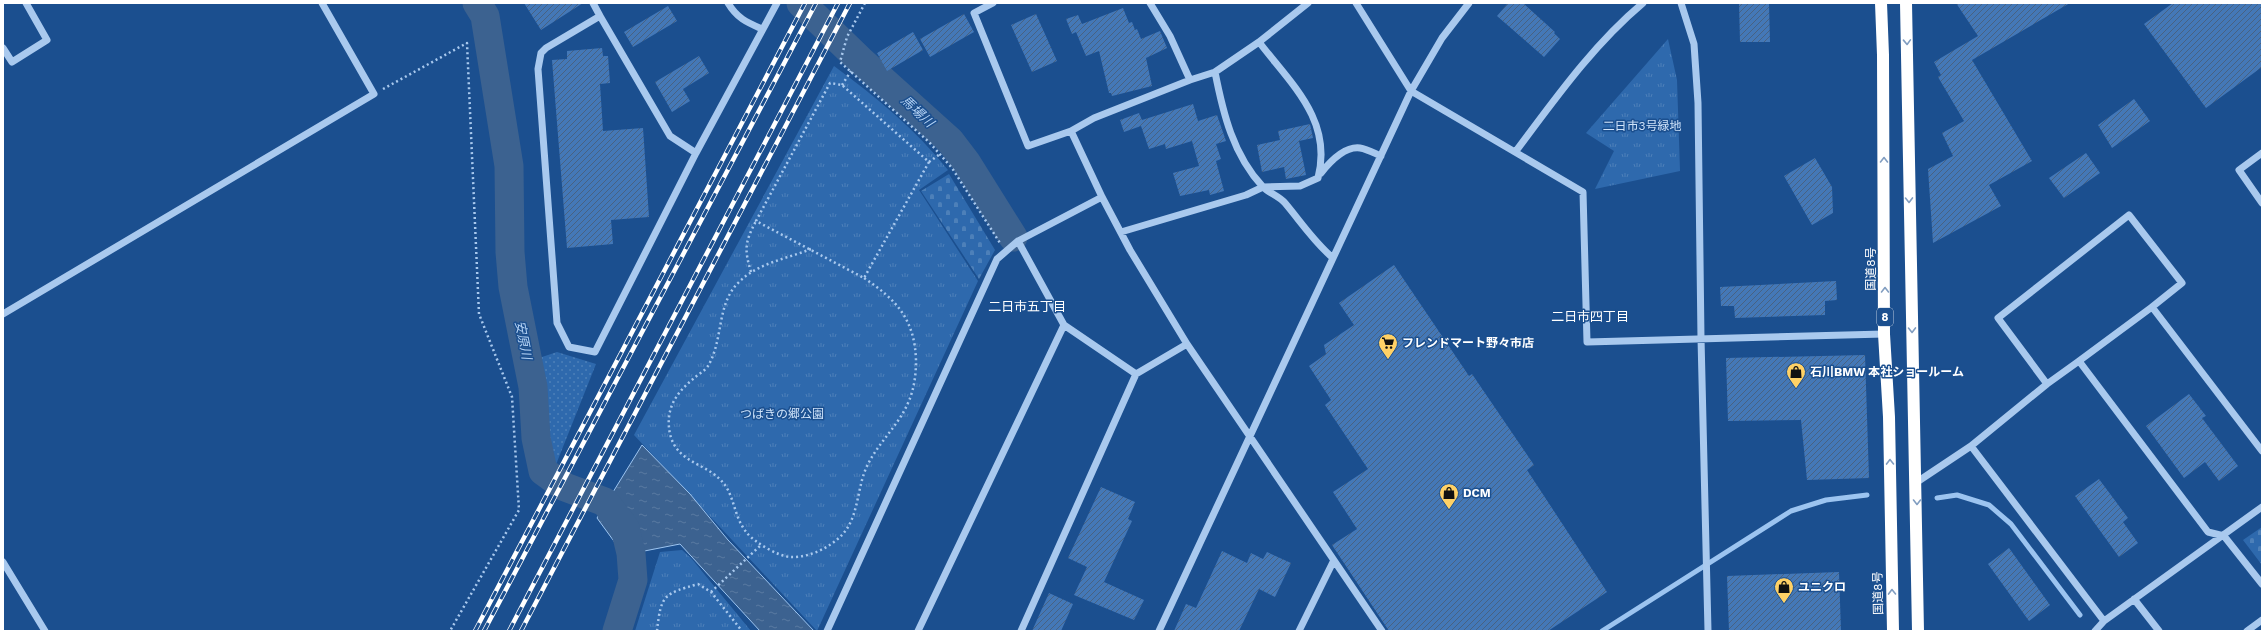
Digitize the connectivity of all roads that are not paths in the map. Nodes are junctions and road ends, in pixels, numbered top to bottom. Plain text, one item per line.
1 (26, 3) edge
2 (322, 3) edge
3 (593, 3) edge
4 (728, 3) edge
5 (776, 3) edge
6 (992, 3) edge
7 (1150, 3) edge
8 (1308, 3) edge
9 (1356, 3) edge
10 (1469, 3) edge
11 (1644, 3) edge
12 (1681, 3) edge
13 (1881, 3) edge
14 (1906, 3) edge
15 (600, 16) junction
16 (762, 29) junction
17 (1259, 42) junction
18 (3, 48) edge
19 (1215, 72) junction
20 (1190, 80) junction
21 (1411, 91) junction
22 (1071, 131) junction
23 (1516, 151) junction
24 (696, 153) junction
25 (2262, 153) edge
26 (1381, 156) junction
27 (1318, 176) junction
28 (1263, 188) junction
29 (1102, 197) junction
30 (2262, 203) edge
31 (1121, 232) junction
32 (1018, 241) junction
33 (1333, 258) junction
34 (2152, 307) junction
35 (3, 314) edge
36 (1064, 325) junction
37 (1884, 334) junction
38 (1701, 338) junction
39 (1187, 344) junction
40 (2079, 361) junction
41 (1136, 374) junction
42 (2047, 384) junction
43 (1250, 437) junction
44 (1971, 446) junction
45 (2262, 451) edge
46 (1917, 482) junction
47 (2262, 507) edge
48 (2224, 536) junction
49 (3, 562) edge
50 (1333, 562) junction
51 (2262, 584) edge
52 (2134, 599) junction
53 (2262, 620) edge
54 (2104, 621) junction
55 (45, 631) edge
56 (827, 631) edge
57 (918, 631) edge
58 (1021, 631) edge
59 (1159, 631) edge
60 (1300, 631) edge
61 (1382, 631) edge
62 (1708, 631) edge
63 (1893, 631) edge
64 (1918, 631) edge
65 (2095, 631) edge
66 (2158, 631) edge
67 (2247, 631) edge

1 - 18 street
2 - 35 street
3 - 15 street
4 - 16 street
5 - 16 street
6 - 22 street
7 - 20 street
8 - 17 street
9 - 21 street
10 - 21 street
11 - 23 street
12 - 38 street
37 -> 13 highway, 国道8号 / 8
14 -> 46 highway
15 - 24 street
15 - 24 street
16 - 24 street
17 - 19 street
17 - 27 street
19 - 20 street
19 - 28 street
20 - 22 street
21 - 23 street
21 - 26 street
22 - 29 street
23 - 38 street
25 - 30 street
26 - 27 street
26 - 33 street
27 - 28 street
28 - 31 street
28 - 33 street
29 - 31 street
29 - 32 street
31 - 39 street
32 - 36 street
32 - 56 street
33 - 43 street
34 - 40 street
34 - 42 street
34 - 45 street
36 - 41 street
36 - 57 street
37 - 38 street
63 -> 37 highway, 国道8号 / 8
38 - 62 street
39 - 41 street
39 - 43 street
40 - 42 street
40 - 48 street
41 - 58 street
42 - 44 street
43 - 50 street
43 - 59 street
44 - 46 street
44 - 54 street
46 -> 64 highway
47 - 48 street
48 - 51 street
48 - 52 street
49 - 55 street
50 - 60 street
50 - 61 street
52 - 54 street
52 - 66 street
53 - 67 street
54 - 65 street

